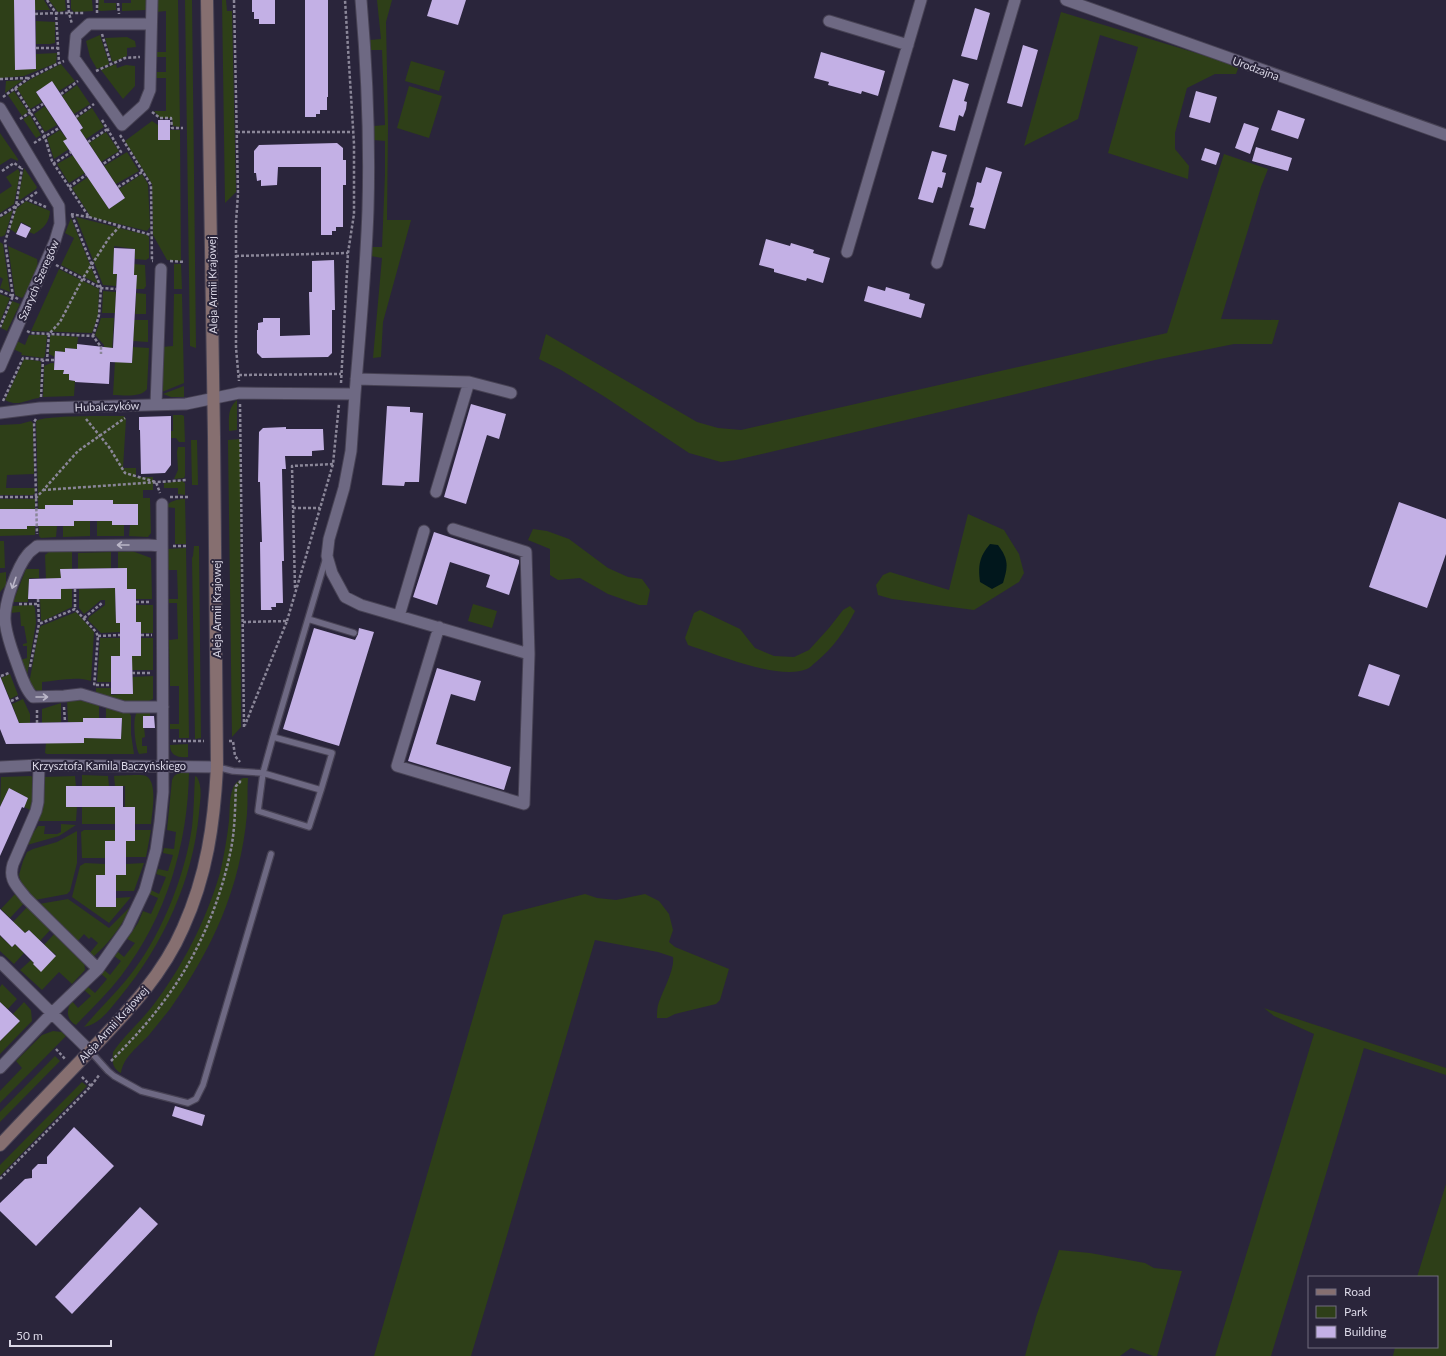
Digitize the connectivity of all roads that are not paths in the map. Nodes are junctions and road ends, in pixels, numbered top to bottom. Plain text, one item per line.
1 (152, 0) edge
2 (207, 0) edge
3 (361, 0) edge
4 (921, 0) edge
5 (1015, 0) edge
6 (1066, 0) edge
7 (829, 21) dead end
8 (151, 24) junction
9 (908, 45) junction
10 (0, 108) edge
11 (1446, 135) edge
12 (847, 252) dead end
13 (937, 263) dead end
14 (162, 264) road end
15 (0, 368) edge
16 (356, 379) junction
17 (469, 382) junction
18 (511, 393) dead end
19 (354, 394) junction
20 (214, 398) junction
21 (156, 405) junction
22 (0, 413) edge
23 (436, 492) dead end
24 (162, 500) road end
25 (453, 529) dead end
26 (424, 531) dead end
27 (162, 546) junction
28 (327, 556) junction
29 (399, 616) junction
30 (308, 619) junction
31 (439, 627) junction
32 (354, 633) dead end
33 (529, 654) junction
34 (163, 707) junction
35 (273, 736) junction
36 (39, 765) junction
37 (163, 765) junction
38 (0, 767) edge
39 (217, 767) junction
40 (263, 773) junction
41 (321, 790) junction
42 (271, 854) dead end
43 (0, 962) edge
44 (98, 969) junction
45 (51, 1014) junction
46 (90, 1051) junction
47 (0, 1068) edge
48 (0, 1145) edge

1 - 8 street
2 - 20 street, Aleja Armii Krajowej
3 - 16 street
4 - 9 street
5 - 13 street
6 - 11 street, Urodzajna
7 - 9 street
8 - 8 street
9 - 12 street
10 - 15 street, Szarych Szeregów
14 - 21 street
16 - 17 street
16 - 19 street
17 - 18 street
17 - 23 street
19 - 20 street, Hubalczyków
19 - 28 street
20 - 21 street, Hubalczyków
20 - 39 street, Aleja Armii Krajowej
21 - 22 street, Hubalczyków
24 - 27 street
25 - 33 street
26 - 29 street
27 - 34 street
27 -> 34 street
28 - 29 street
28 - 30 lane
29 - 31 street
30 - 32 lane
30 - 35 lane
31 - 33 street
31 - 33 street
34 - 37 street
35 - 40 lane
35 - 41 lane
36 - 37 street, Krzysztofa Kamila Baczyńskiego
36 - 38 street, Krzysztofa Kamila Baczyńskiego
36 - 44 street
37 - 39 street, Krzysztofa Kamila Baczyńskiego
37 - 44 street
39 - 40 lane
39 - 46 street, Aleja Armii Krajowej
40 - 41 lane
40 - 41 lane
42 - 46 lane
43 - 45 street
44 - 45 street
45 - 46 street
45 - 47 street
46 - 48 street, Aleja Armii Krajowej

